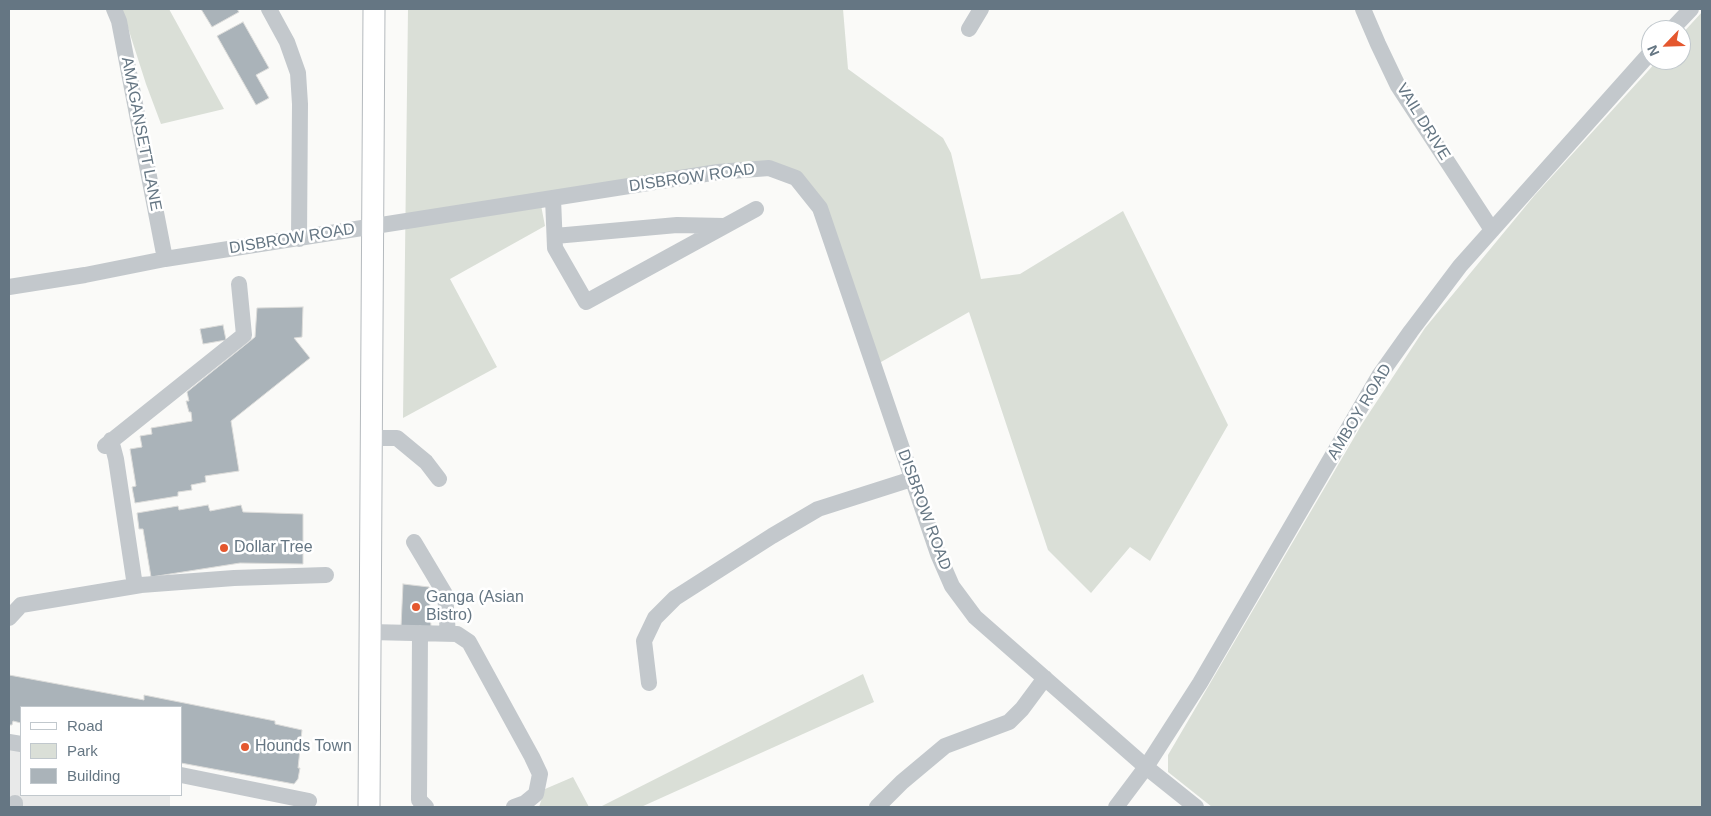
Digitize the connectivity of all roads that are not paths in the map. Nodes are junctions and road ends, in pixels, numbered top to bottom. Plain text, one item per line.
1 (114, 9) edge
2 (269, 9) edge
3 (374, 9) edge
4 (981, 9) edge
5 (1363, 9) edge
6 (1690, 9) edge
7 (1680, 20) edge
8 (969, 29) dead end
9 (1641, 63) edge
10 (553, 198) junction
11 (756, 209) dead end
12 (373, 226) junction
13 (726, 226) junction
14 (1492, 230) junction
15 (555, 236) junction
16 (299, 239) junction
17 (165, 259) junction
18 (238, 284) dead end
19 (9, 287) edge
20 (372, 438) junction
21 (439, 479) dead end
22 (912, 479) junction
23 (414, 542) dead end
24 (326, 575) dead end
25 (135, 586) junction
26 (9, 618) edge
27 (370, 632) junction
28 (420, 633) junction
29 (448, 634) junction
30 (1045, 678) junction
31 (649, 683) dead end
32 (1146, 766) junction
33 (182, 775) edge
34 (309, 801) dead end
35 (369, 807) edge
36 (426, 807) edge
37 (514, 807) edge
38 (877, 807) edge
39 (1116, 807) edge
40 (1196, 807) edge

1 - 17 street, AMAGANSETT LANE
2 - 16 street
3 - 12 main road
4 - 8 street
5 - 14 street, VAIL DRIVE
6 - 7 street
9 - 14 street, AMBOY ROAD
10 - 12 street, DISBROW ROAD
10 - 15 street
10 - 22 street, DISBROW ROAD
11 - 13 street
12 - 16 street, DISBROW ROAD
12 - 20 main road
13 - 15 street
13 - 15 street
14 - 32 street, AMBOY ROAD
16 - 17 street, DISBROW ROAD
17 - 19 street, DISBROW ROAD
18 - 25 street
20 - 21 street
20 - 27 main road
22 - 30 street, DISBROW ROAD
22 - 31 street
23 - 29 street
24 - 25 street
25 - 26 street
27 - 28 street
27 - 35 main road
28 - 29 street
28 - 36 street
29 - 37 street
30 - 32 street, DISBROW ROAD
30 - 38 street
32 - 39 street, AMBOY ROAD
32 - 40 street, DISBROW ROAD
33 - 34 street

